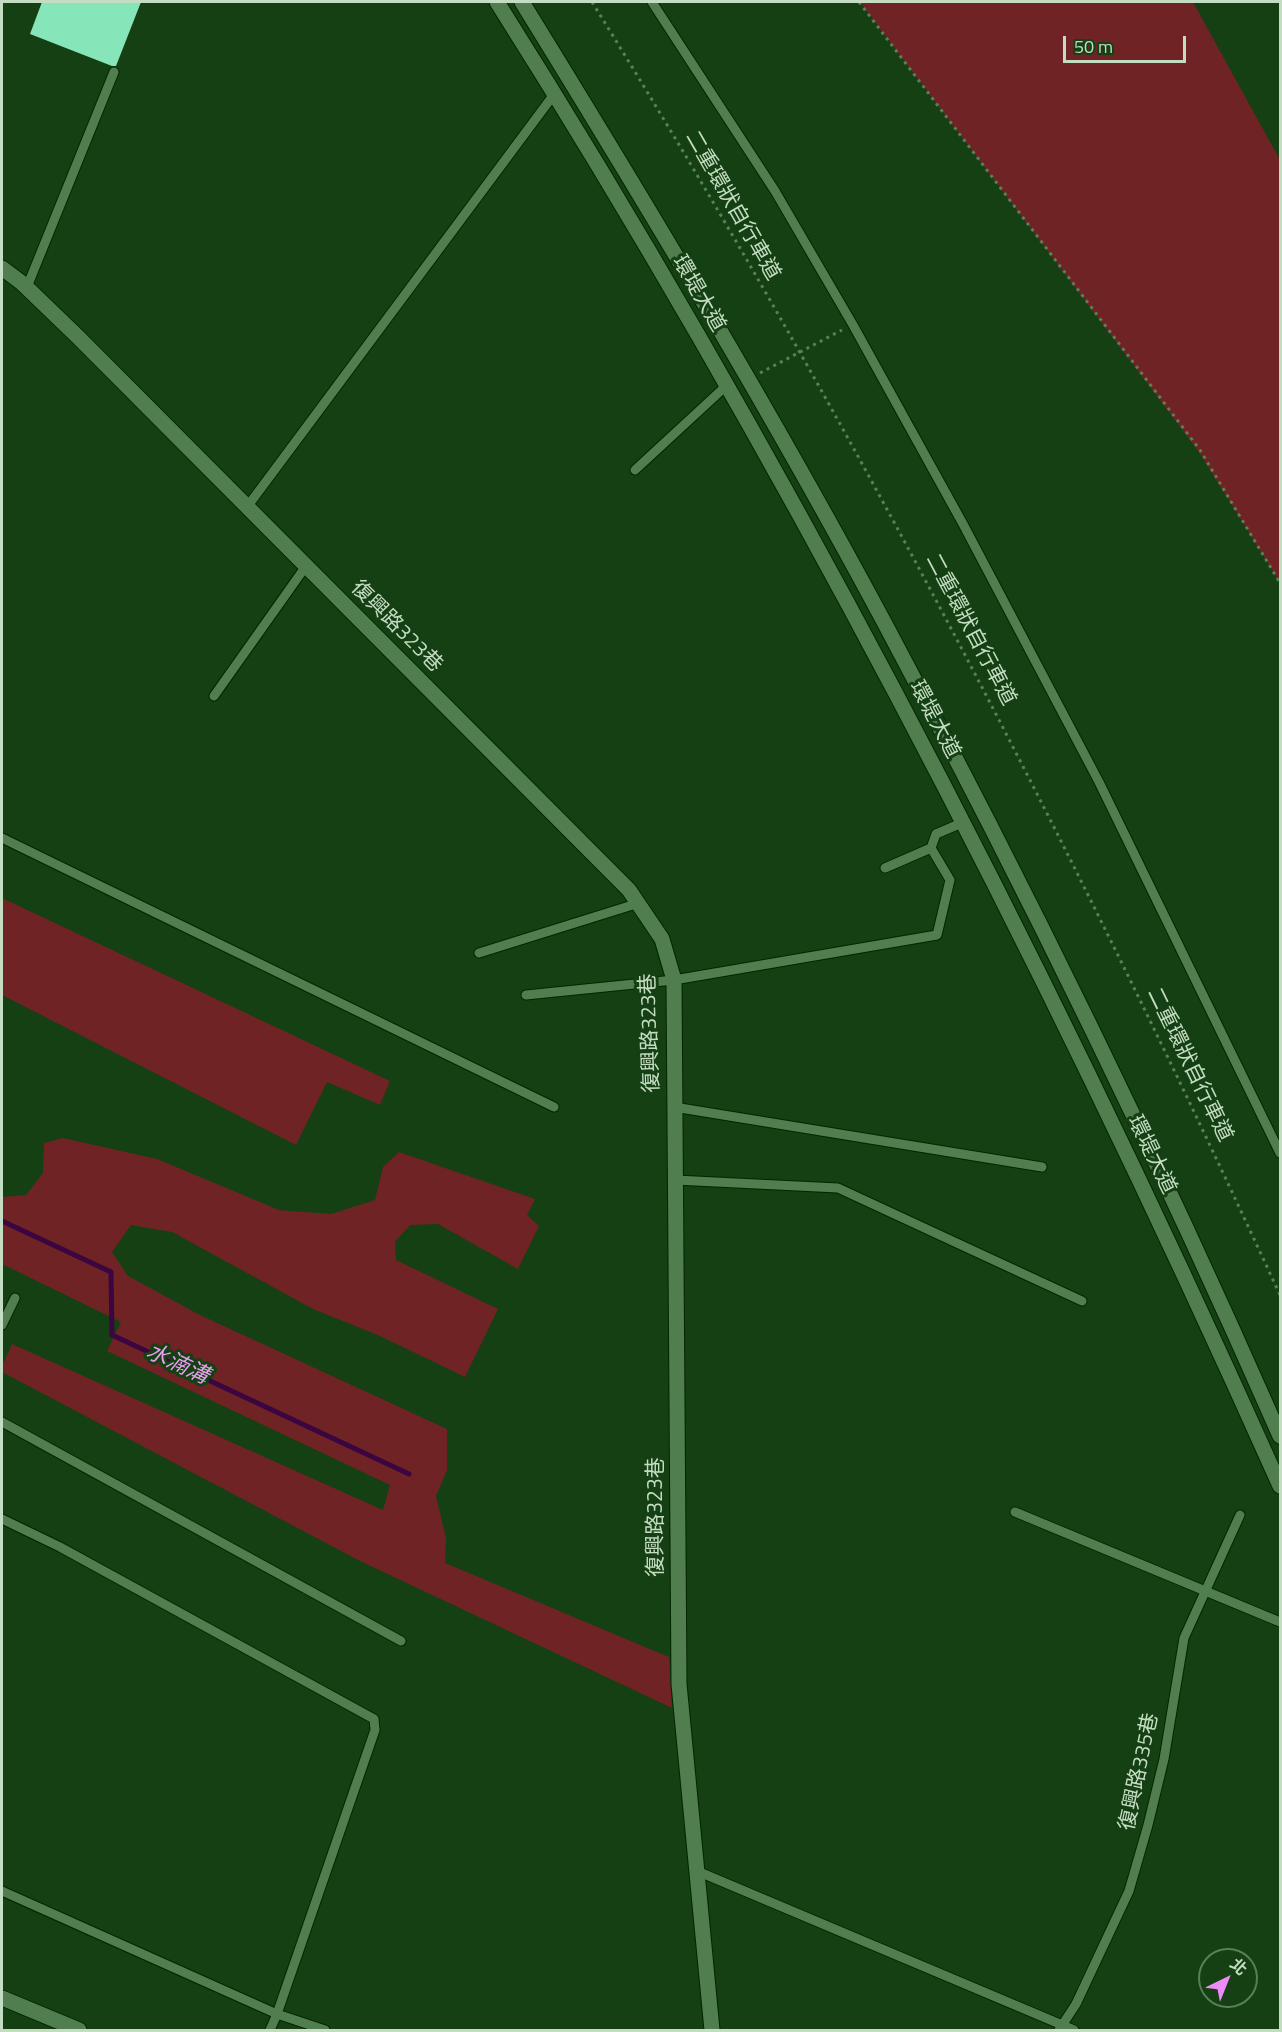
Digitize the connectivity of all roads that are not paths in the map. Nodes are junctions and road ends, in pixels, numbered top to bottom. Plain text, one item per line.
1 (497, 2) edge
2 (522, 2) edge
3 (652, 2) edge
4 (114, 72) dead end
5 (555, 93) junction
6 (2, 268) edge
7 (27, 287) junction
8 (726, 386) junction
9 (635, 470) dead end
10 (247, 507) junction
11 (306, 566) junction
12 (214, 696) dead end
13 (964, 822) junction
14 (2, 838) edge
15 (931, 848) junction
16 (885, 868) dead end
17 (639, 903) junction
18 (479, 953) dead end
19 (674, 980) junction
20 (526, 995) dead end
21 (554, 1107) dead end
22 (674, 1107) junction
23 (1281, 1153) edge
24 (1042, 1167) dead end
25 (675, 1180) junction
26 (15, 1298) dead end
27 (1082, 1301) dead end
28 (2, 1325) edge
29 (2, 1422) edge
30 (1281, 1436) edge
31 (1281, 1486) edge
32 (1015, 1512) dead end
33 (1240, 1515) dead end
34 (2, 1519) edge
35 (1204, 1592) junction
36 (1281, 1622) edge
37 (401, 1641) dead end
38 (697, 1871) junction
39 (2, 1892) edge
40 (2, 1998) edge
41 (277, 2014) junction
42 (1060, 2028) edge
43 (79, 2031) edge
44 (270, 2031) edge
45 (325, 2031) edge
46 (712, 2031) edge
47 (1074, 2031) edge

1 - 5 street, 環堤大道
2 - 30 street, 環堤大道
3 - 23 lane
4 - 7 lane
5 - 8 street, 環堤大道
5 - 10 lane
6 - 7 street, 復興路323巷
7 - 10 street, 復興路323巷
8 - 9 lane
8 - 13 street, 環堤大道
10 - 11 street, 復興路323巷
11 - 12 lane
11 - 17 street, 復興路323巷
13 - 15 lane
13 - 31 street, 環堤大道
14 - 21 lane
15 - 16 lane
15 - 19 lane
17 - 18 lane
17 - 19 street, 復興路323巷
19 - 20 lane
19 - 22 street, 復興路323巷
22 - 24 lane
22 - 25 street, 復興路323巷
25 - 27 lane
25 - 38 street, 復興路323巷
26 - 28 lane
29 - 37 lane
32 - 35 lane
33 - 35 lane, 復興路335巷
34 - 41 lane
35 - 36 lane
35 - 42 lane, 復興路335巷
38 - 42 lane
38 - 46 street, 復興路323巷
39 - 41 lane
40 - 43 street
41 - 44 lane
41 - 45 lane
42 - 47 lane

